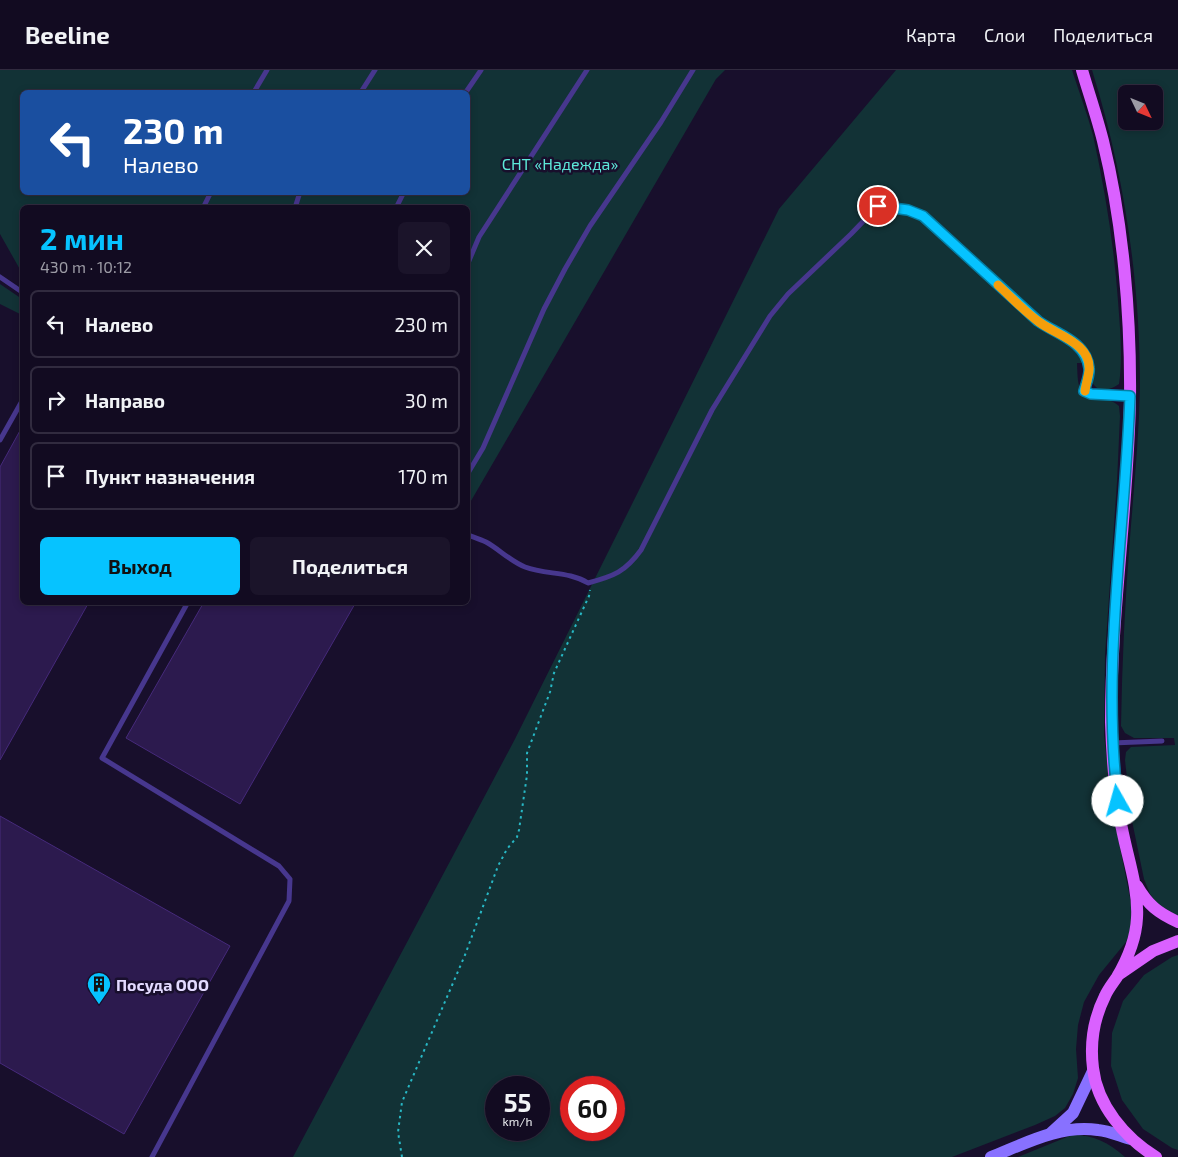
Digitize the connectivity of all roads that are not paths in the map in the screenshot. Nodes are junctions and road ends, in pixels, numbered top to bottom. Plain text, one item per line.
1 (267, 70) edge
2 (375, 70) edge
3 (481, 70) edge
4 (587, 70) edge
5 (693, 70) edge
6 (1082, 70) edge
7 (255, 90) edge
8 (362, 90) edge
9 (467, 90) edge
10 (470, 259) edge
11 (0, 277) edge
12 (20, 291) edge
13 (1130, 396) junction
14 (20, 405) edge
15 (0, 440) edge
16 (470, 470) edge
17 (470, 536) edge
18 (186, 605) edge
19 (1162, 741) dead end
20 (1112, 743) junction
21 (1133, 880) junction
22 (1178, 922) edge
23 (1178, 941) edge
24 (1118, 975) junction
25 (1093, 1071) junction
26 (1050, 1134) junction
27 (1131, 1139) junction
28 (152, 1157) edge
29 (991, 1157) edge
30 (1156, 1157) edge

1 - 7 lane
2 - 8 lane
3 - 9 lane
4 - 10 lane
5 - 16 lane
6 - 13 main road
11 - 12 lane
13 - 17 lane
13 - 20 main road
14 - 15 lane
18 - 28 lane
19 - 20 lane
20 - 21 main road
21 - 22 main road
21 - 24 main road
23 - 24 main road
24 - 25 main road
25 - 26 main road
25 - 27 main road
26 - 27 main road
26 - 29 main road
27 - 30 main road

